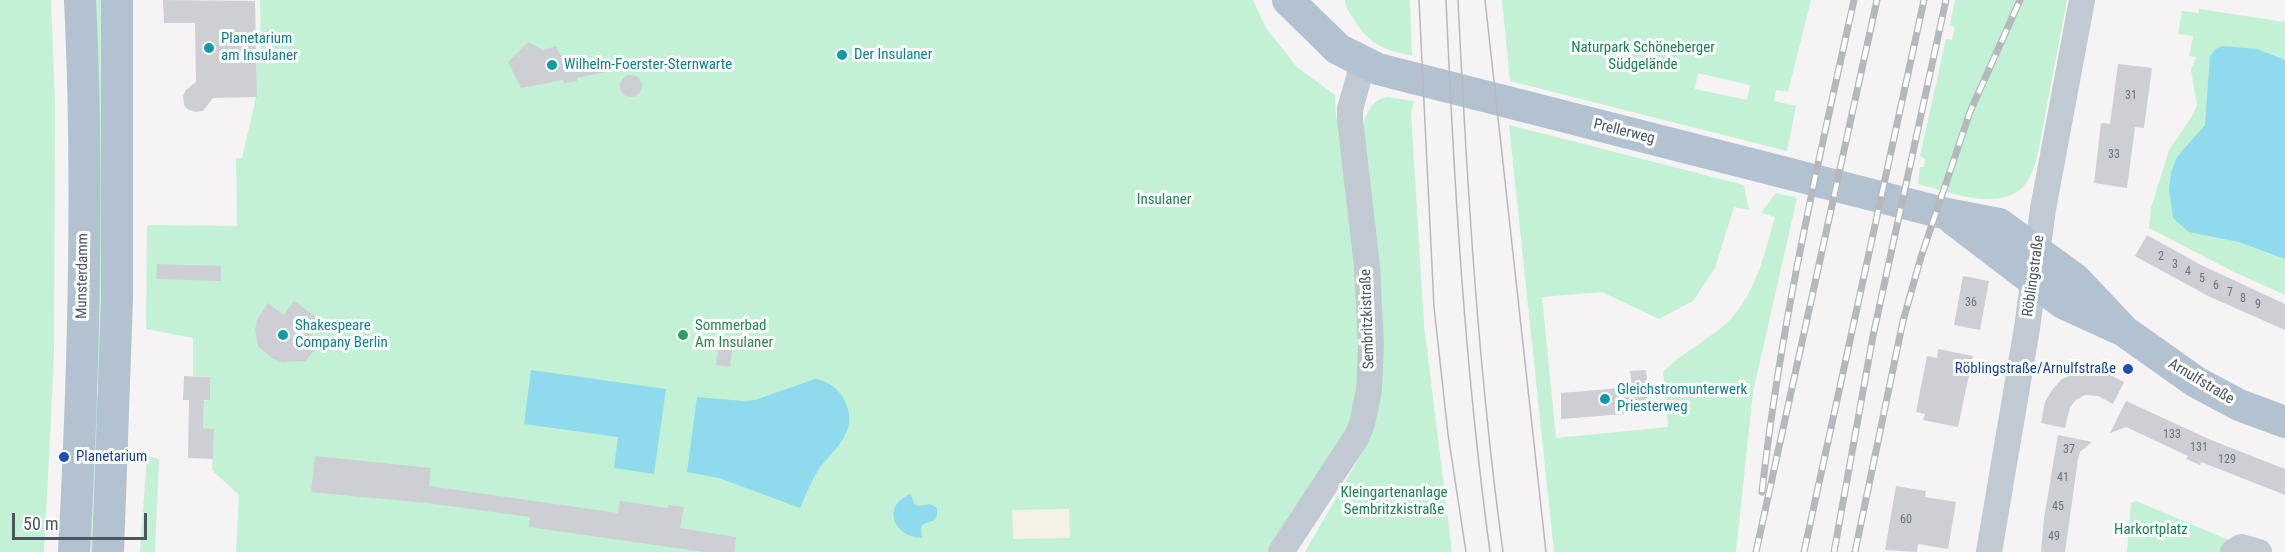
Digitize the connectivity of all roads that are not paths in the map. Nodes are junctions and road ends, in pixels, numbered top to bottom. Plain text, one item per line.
1 (80, 0) edge
2 (117, 0) edge
3 (1288, 0) edge
4 (2082, 0) edge
5 (1311, 12) edge
6 (1363, 63) junction
7 (2035, 265) junction
8 (2285, 422) edge
9 (74, 552) edge
10 (108, 552) edge
11 (1281, 552) edge
12 (1989, 552) edge
13 (2233, 552) edge
14 (2259, 552) edge

1 - 9 main road, Munsterdamm
2 - 10 main road
3 - 5 main road, Prellerweg
4 - 7 street, Röblingstraße
5 - 6 main road, Prellerweg
6 - 7 main road, Prellerweg
6 - 11 street, Sembritzkistraße
7 - 8 main road, Arnulfstraße
7 - 12 street, Röblingstraße
13 - 14 street

